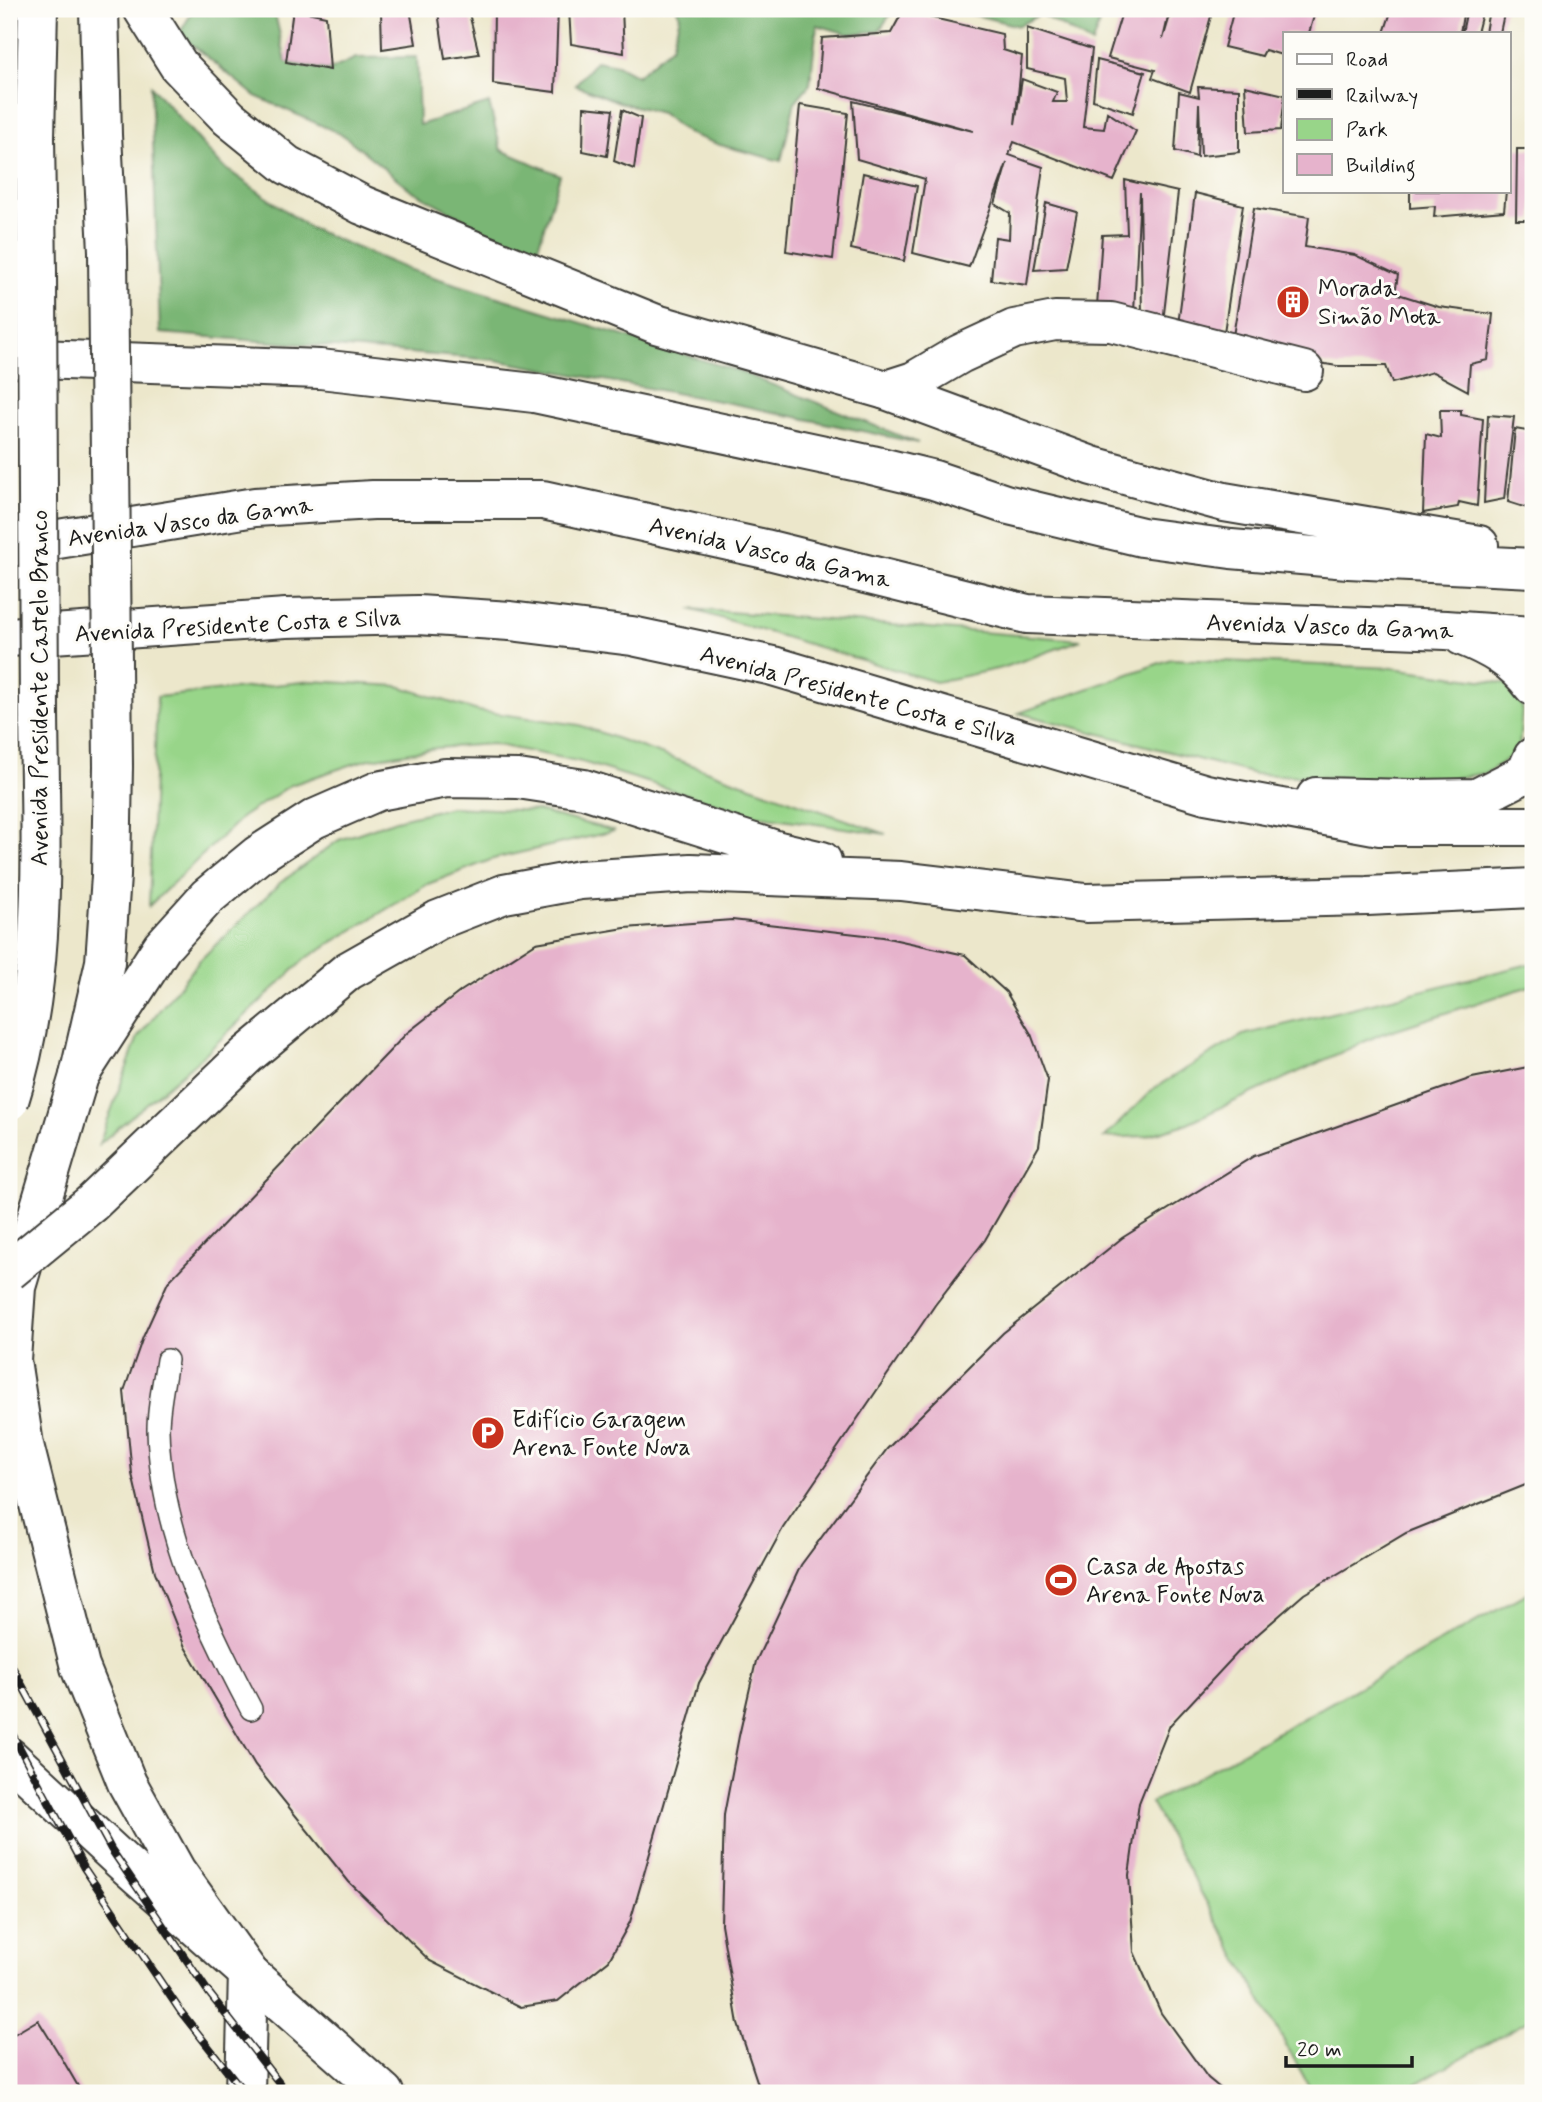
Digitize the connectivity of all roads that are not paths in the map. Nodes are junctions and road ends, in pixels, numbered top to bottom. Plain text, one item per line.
1 (38, 9) edge
2 (99, 9) edge
3 (143, 9) edge
4 (9, 358) edge
5 (1304, 371) dead end
6 (886, 390) junction
7 (9, 547) edge
8 (1533, 554) edge
9 (1533, 568) edge
10 (1446, 630) junction
11 (1533, 636) edge
12 (9, 638) edge
13 (1533, 686) edge
14 (1533, 757) edge
15 (1206, 794) junction
16 (1533, 827) edge
17 (901, 881) junction
18 (1533, 888) edge
19 (79, 1076) junction
20 (9, 1101) edge
21 (9, 1271) edge
22 (167, 1360) dead end
23 (251, 1709) dead end
24 (9, 1757) edge
25 (248, 1972) junction
26 (246, 2093) edge
27 (384, 2093) edge

1 - 20 main road, Avenida Presidente Castelo Branco, bridge
2 - 19 main road, bridge
3 - 6 main road
4 - 9 main road
5 - 6 main road
6 - 8 main road
7 - 10 main road, Avenida Vasco da Gama
10 - 11 main road, Avenida Vasco da Gama
10 - 13 main road
12 - 15 main road, Avenida Presidente Costa e Silva
14 - 15 main road
15 - 16 main road, Avenida Presidente Costa e Silva
17 - 18 main road
17 - 19 main road
17 - 21 main road, bridge
19 - 25 main road
22 - 23 lane
24 - 25 main road
25 - 26 main road
25 - 27 main road

